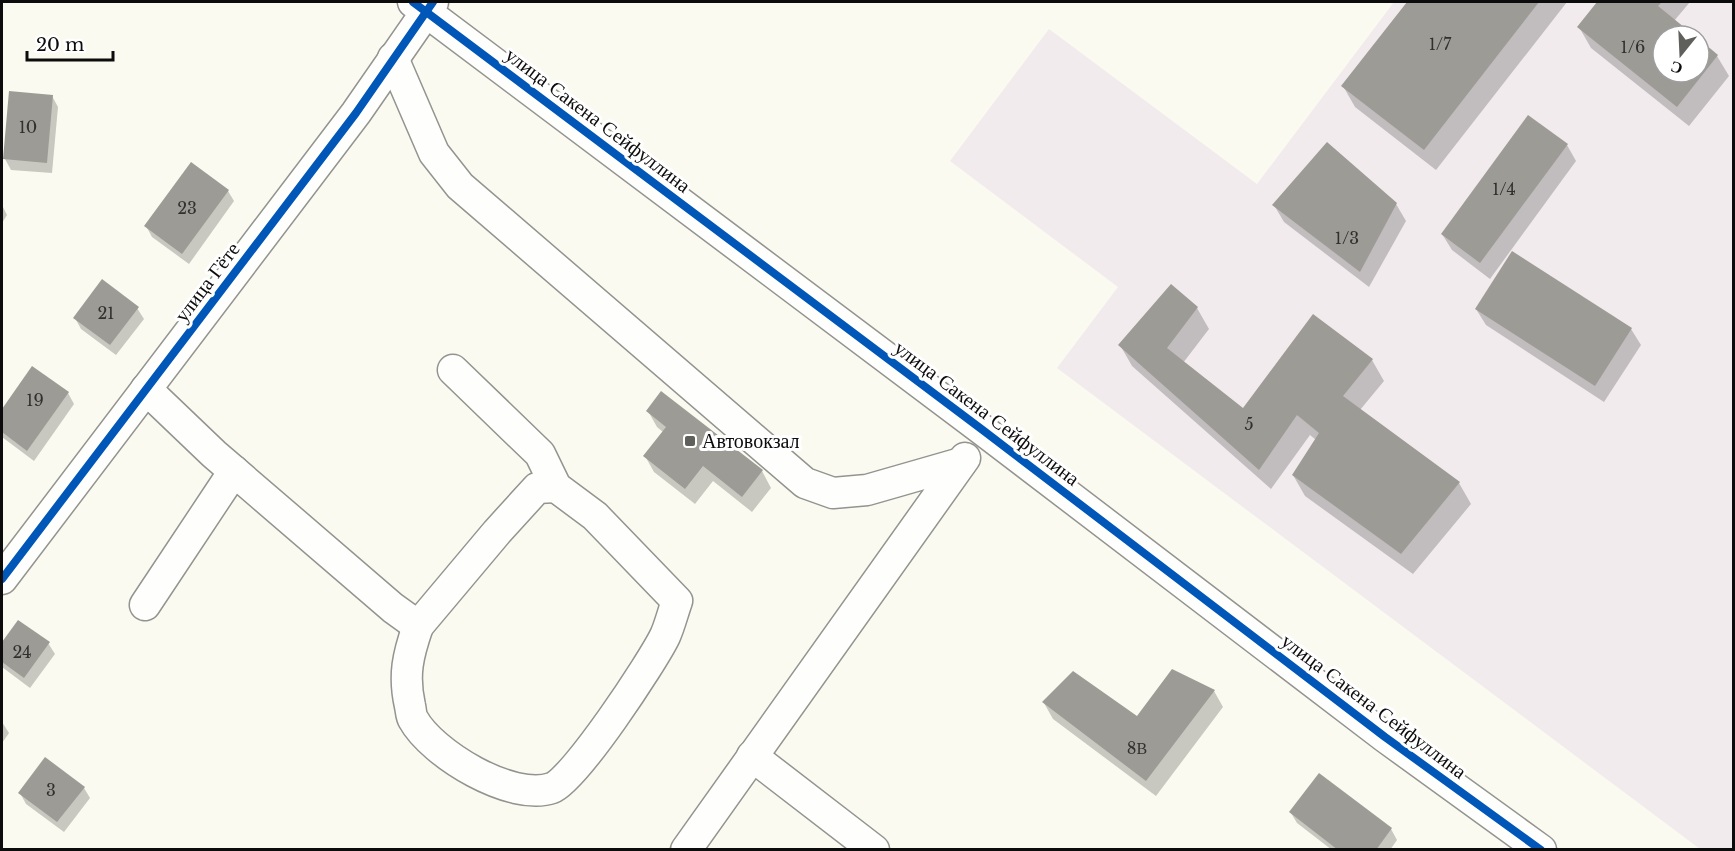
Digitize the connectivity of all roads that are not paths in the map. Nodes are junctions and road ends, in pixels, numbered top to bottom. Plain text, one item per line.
1 (424, 5) edge
2 (393, 58) junction
3 (453, 370) dead end
4 (146, 390) junction
5 (984, 431) junction
6 (962, 463) junction
7 (234, 471) junction
8 (556, 487) junction
9 (2, 579) edge
10 (145, 605) dead end
11 (418, 626) junction
12 (752, 756) junction
13 (686, 849) edge
14 (874, 849) edge
15 (1541, 849) edge

1 - 2 street, улица Гёте
1 - 5 street, улица Сакена Сейфуллина
2 - 4 street, улица Гёте
2 - 6 street
3 - 8 street
4 - 7 street
4 - 9 street, улица Гёте
5 - 6 street
5 - 15 street, улица Сакена Сейфуллина
6 - 12 street
7 - 10 street
7 - 11 street
8 - 11 street
8 - 11 street
12 - 13 street
12 - 14 street

